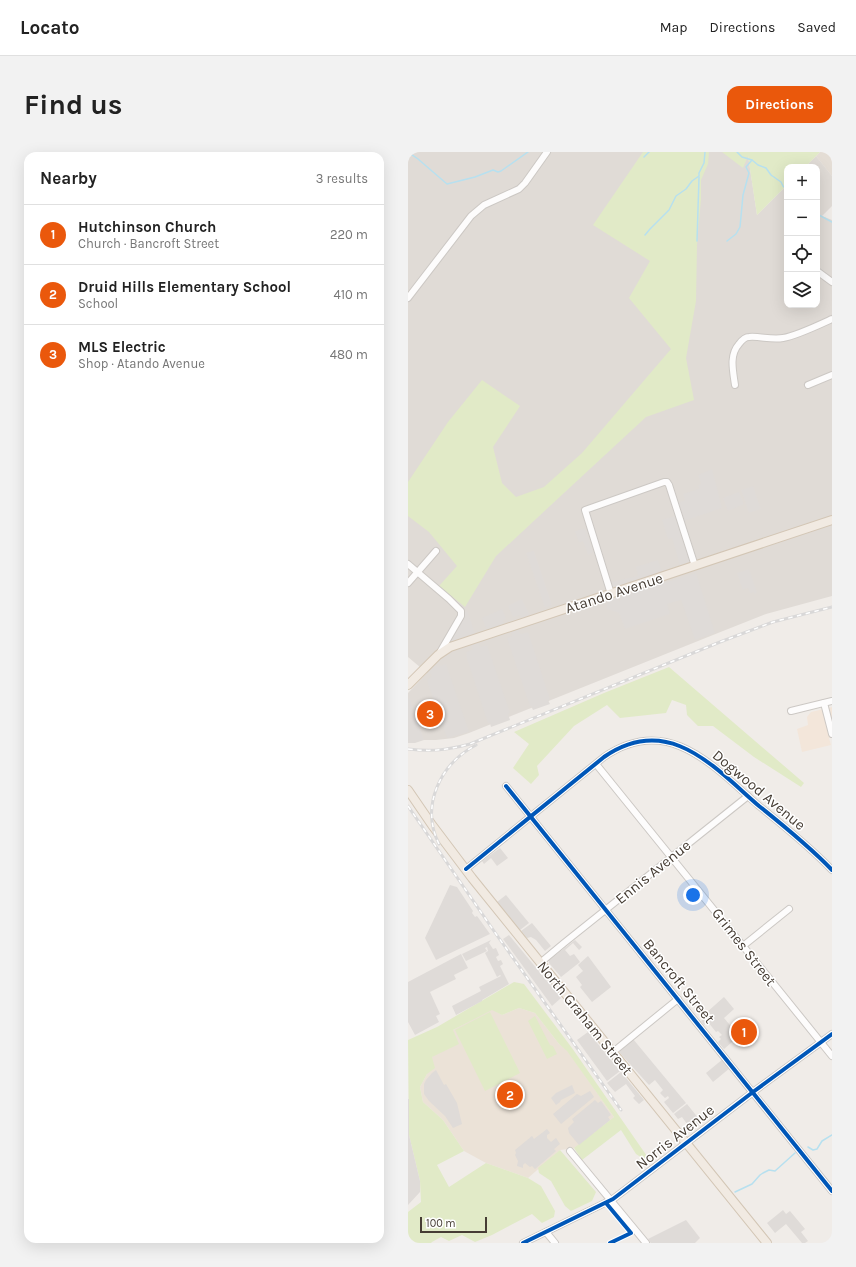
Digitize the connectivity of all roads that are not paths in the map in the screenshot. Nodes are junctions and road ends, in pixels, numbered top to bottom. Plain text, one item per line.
1 (548, 152) edge
2 (818, 272) edge
3 (832, 282) edge
4 (408, 298) edge
5 (832, 319) edge
6 (832, 374) edge
7 (808, 384) dead end
8 (735, 385) dead end
9 (832, 520) edge
10 (436, 551) dead end
11 (408, 564) edge
12 (695, 566) junction
13 (418, 572) junction
14 (408, 583) edge
15 (611, 594) junction
16 (438, 655) junction
17 (408, 685) edge
18 (832, 701) edge
19 (824, 703) junction
20 (791, 711) dead end
21 (832, 734) edge
22 (596, 764) junction
23 (506, 786) dead end
24 (408, 790) edge
25 (748, 796) junction
26 (530, 817) junction
27 (672, 857) junction
28 (466, 869) junction
29 (832, 870) edge
30 (789, 909) dead end
31 (606, 910) junction
32 (744, 946) junction
33 (540, 963) junction
34 (678, 999) junction
35 (832, 1034) edge
36 (821, 1042) junction
37 (613, 1052) junction
38 (832, 1056) edge
39 (753, 1092) junction
40 (686, 1143) junction
41 (570, 1151) dead end
42 (832, 1191) edge
43 (611, 1201) junction
44 (546, 1232) junction
45 (523, 1243) edge
46 (555, 1243) edge
47 (646, 1243) edge
48 (767, 1243) edge

1 - 4 street
2 - 3 street
5 - 8 street
6 - 7 street
9 - 12 main road, Atando Avenue
10 - 13 street
11 - 13 street
12 - 15 main road, Atando Avenue
12 - 15 street
13 - 14 street
13 - 16 street
15 - 16 main road, Atando Avenue
16 - 17 main road, Atando Avenue
18 - 19 street
19 - 20 street
19 - 21 street
22 - 25 street, Dogwood Avenue
22 - 26 street, Dogwood Avenue
22 - 27 street, Grimes Street
23 - 26 street, Bancroft Street
24 - 28 main road, North Graham Street
25 - 27 street, Ennis Avenue
25 - 29 street, Dogwood Avenue
26 - 28 street, Dogwood Avenue
26 - 31 street, Bancroft Street
27 - 31 street, Ennis Avenue
27 - 32 street, Grimes Street
28 - 33 main road, North Graham Street
30 - 32 street
31 - 33 street, Ennis Avenue
31 - 34 street, Bancroft Street
32 - 36 street, Grimes Street
33 - 37 main road, North Graham Street
34 - 37 street
34 - 39 street, Bancroft Street
35 - 36 street, Norris Avenue
36 - 38 street, Grimes Street
36 - 39 street, Norris Avenue
37 - 40 main road, North Graham Street
39 - 40 street, Norris Avenue
39 - 42 street, Bancroft Street
40 - 43 street, Norris Avenue
40 - 48 main road, North Graham Street
41 - 43 street
43 - 44 street, Norris Avenue
43 - 47 street
44 - 45 street, Norris Avenue
44 - 46 street

